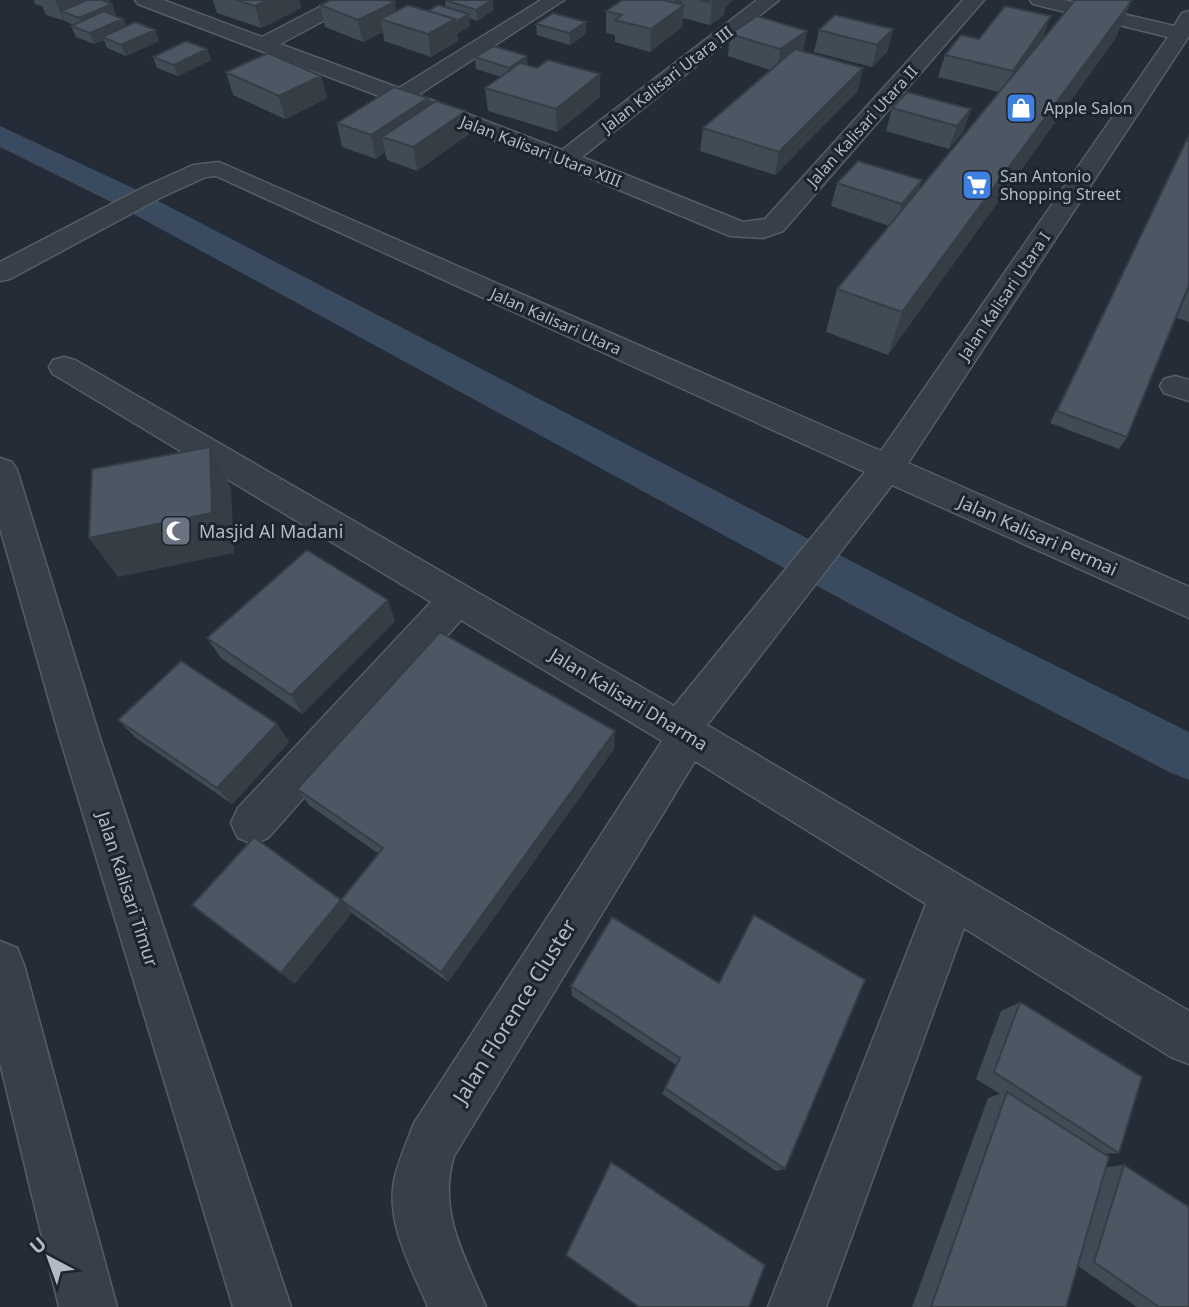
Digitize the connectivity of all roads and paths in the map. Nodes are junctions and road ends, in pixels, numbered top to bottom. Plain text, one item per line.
1 (145, 0) edge
2 (348, 0) edge
3 (554, 0) edge
4 (769, 0) edge
5 (974, 0) edge
6 (1040, 0) edge
7 (1094, 0) edge
8 (1185, 24) edge
9 (262, 46) junction
10 (400, 97) junction
11 (565, 159) junction
12 (739, 230) joint
13 (0, 273) edge
14 (64, 367) dead end
15 (0, 470) edge
16 (883, 474) junction
17 (458, 598) junction
18 (1189, 603) edge
19 (721, 676) joint
20 (684, 732) junction
21 (253, 823) dead end
22 (953, 894) junction
23 (0, 965) edge
24 (1189, 1040) edge
25 (14, 1085) edge
26 (88, 1307) edge
27 (262, 1307) edge
28 (457, 1307) edge
29 (797, 1307) edge

1 - 9 street, Jalan Kalisari Utara XIII
2 - 9 street
3 - 10 street
4 - 11 street, Jalan Kalisari Utara III
5 - 12 street, Jalan Kalisari Utara II
6 - 8 street
7 - 8 street
8 - 16 street, Jalan Kalisari Utara I
9 - 10 street, Jalan Kalisari Utara XIII
10 - 11 street, Jalan Kalisari Utara XIII
11 - 12 street, Jalan Kalisari Utara XIII
13 - 16 street, Jalan Kalisari Utara
14 - 17 street, Jalan Kalisari Dharma
15 - 27 street, Jalan Kalisari Timur
16 - 18 street, Jalan Kalisari Permai
16 - 19 street, Jalan Kalisari Utara I
17 - 20 street, Jalan Kalisari Dharma
17 - 21 street
19 - 20 street, Jalan Florence Cluster
20 - 22 street, Jalan Kalisari Dharma
20 - 28 street, Jalan Florence Cluster
22 - 24 street, Jalan Kalisari Dharma
22 - 29 street
23 - 25 street
25 - 26 street

